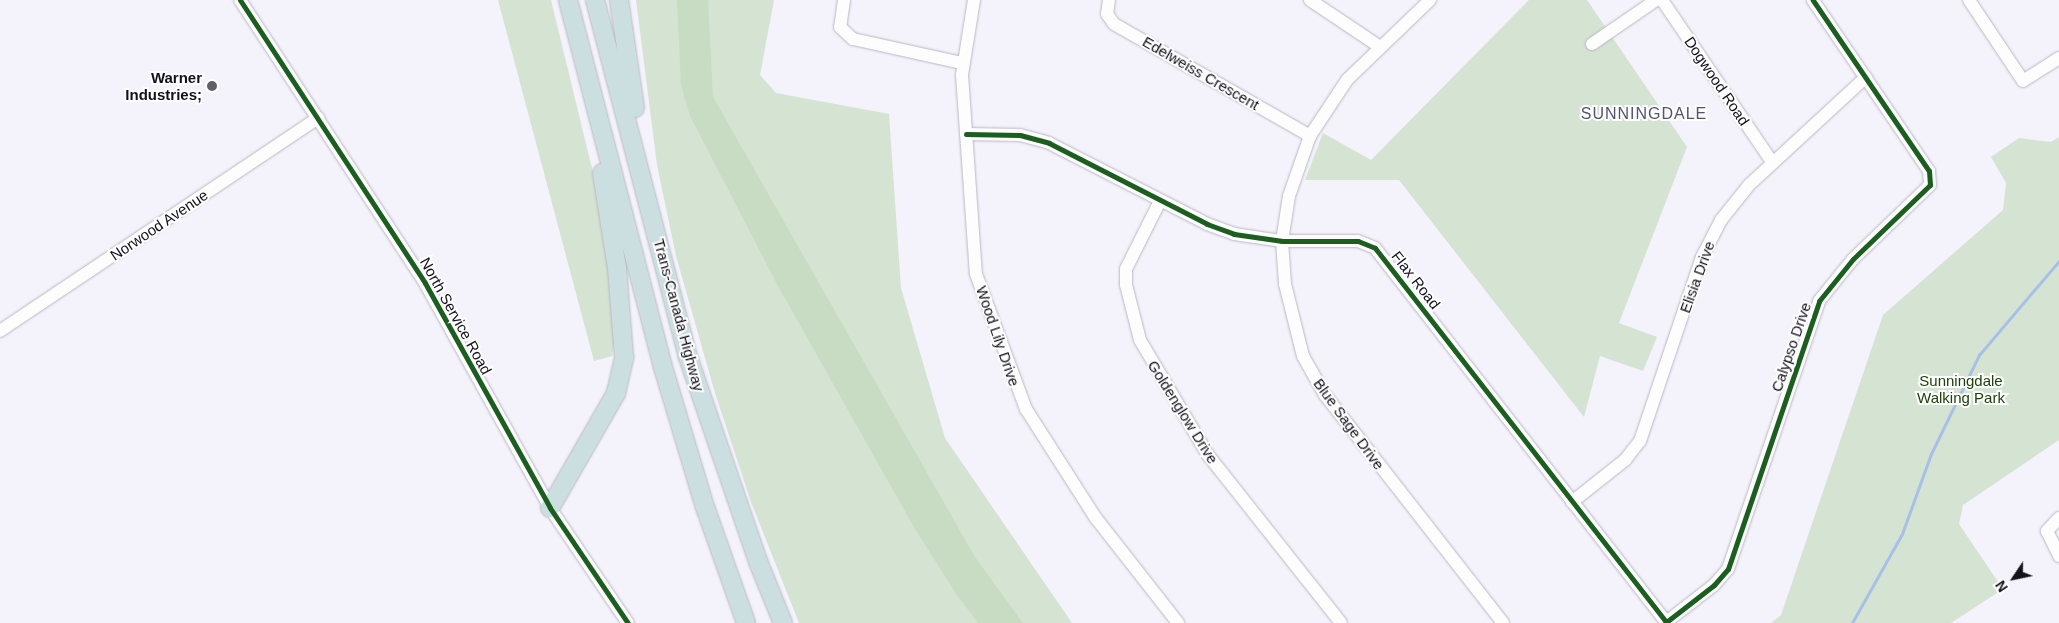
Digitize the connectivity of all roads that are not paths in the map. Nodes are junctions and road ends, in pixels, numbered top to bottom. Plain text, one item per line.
1 (240, 0) edge
2 (568, 0) edge
3 (595, 0) edge
4 (619, 0) edge
5 (844, 0) edge
6 (974, 0) edge
7 (1109, 0) edge
8 (1310, 0) edge
9 (1430, 0) edge
10 (1656, 0) edge
11 (1662, 0) edge
12 (1814, 0) edge
13 (1969, 0) edge
14 (1592, 44) dead end
15 (1380, 47) junction
16 (2059, 58) edge
17 (962, 63) junction
18 (588, 76) junction
19 (1866, 77) junction
20 (318, 118) junction
21 (966, 134) junction
22 (1310, 136) junction
23 (1772, 162) junction
24 (1160, 201) junction
25 (653, 212) junction
26 (1282, 241) junction
27 (0, 331) edge
28 (1572, 502) junction
29 (550, 508) junction
30 (2059, 518) edge
31 (2059, 556) edge
32 (1665, 622) edge
33 (628, 623) edge
34 (746, 623) edge
35 (783, 623) edge
36 (1178, 623) edge
37 (1341, 623) edge
38 (1503, 623) edge

1 - 20 street, North Service Road
2 - 18 highway, Trans-Canada Highway
3 - 25 highway, Trans-Canada Highway
4 - 25 highway
5 - 17 street
6 - 17 street, Wood Lily Drive
7 - 22 street, Edelweiss Crescent
8 - 15 street
9 - 15 street, Blue Sage Drive
10 - 14 street
11 - 23 street, Dogwood Road
12 - 19 street, Calypso Drive
13 - 16 street
15 - 22 street, Blue Sage Drive
17 - 21 street, Wood Lily Drive
18 - 29 highway
18 - 34 highway, Trans-Canada Highway
19 - 23 street, Elisia Drive
19 - 32 street, Calypso Drive
20 - 27 street, Norwood Avenue
20 - 29 street, North Service Road
21 - 24 street, Flax Road
21 - 36 street, Wood Lily Drive
22 - 26 street, Blue Sage Drive
23 - 28 street, Elisia Drive
24 - 26 street, Flax Road
24 - 37 street, Goldenglow Drive
25 - 35 highway, Trans-Canada Highway
26 - 28 street, Flax Road
26 - 38 street, Blue Sage Drive
28 - 32 street, Flax Road
29 - 33 street, North Service Road
30 - 31 street

